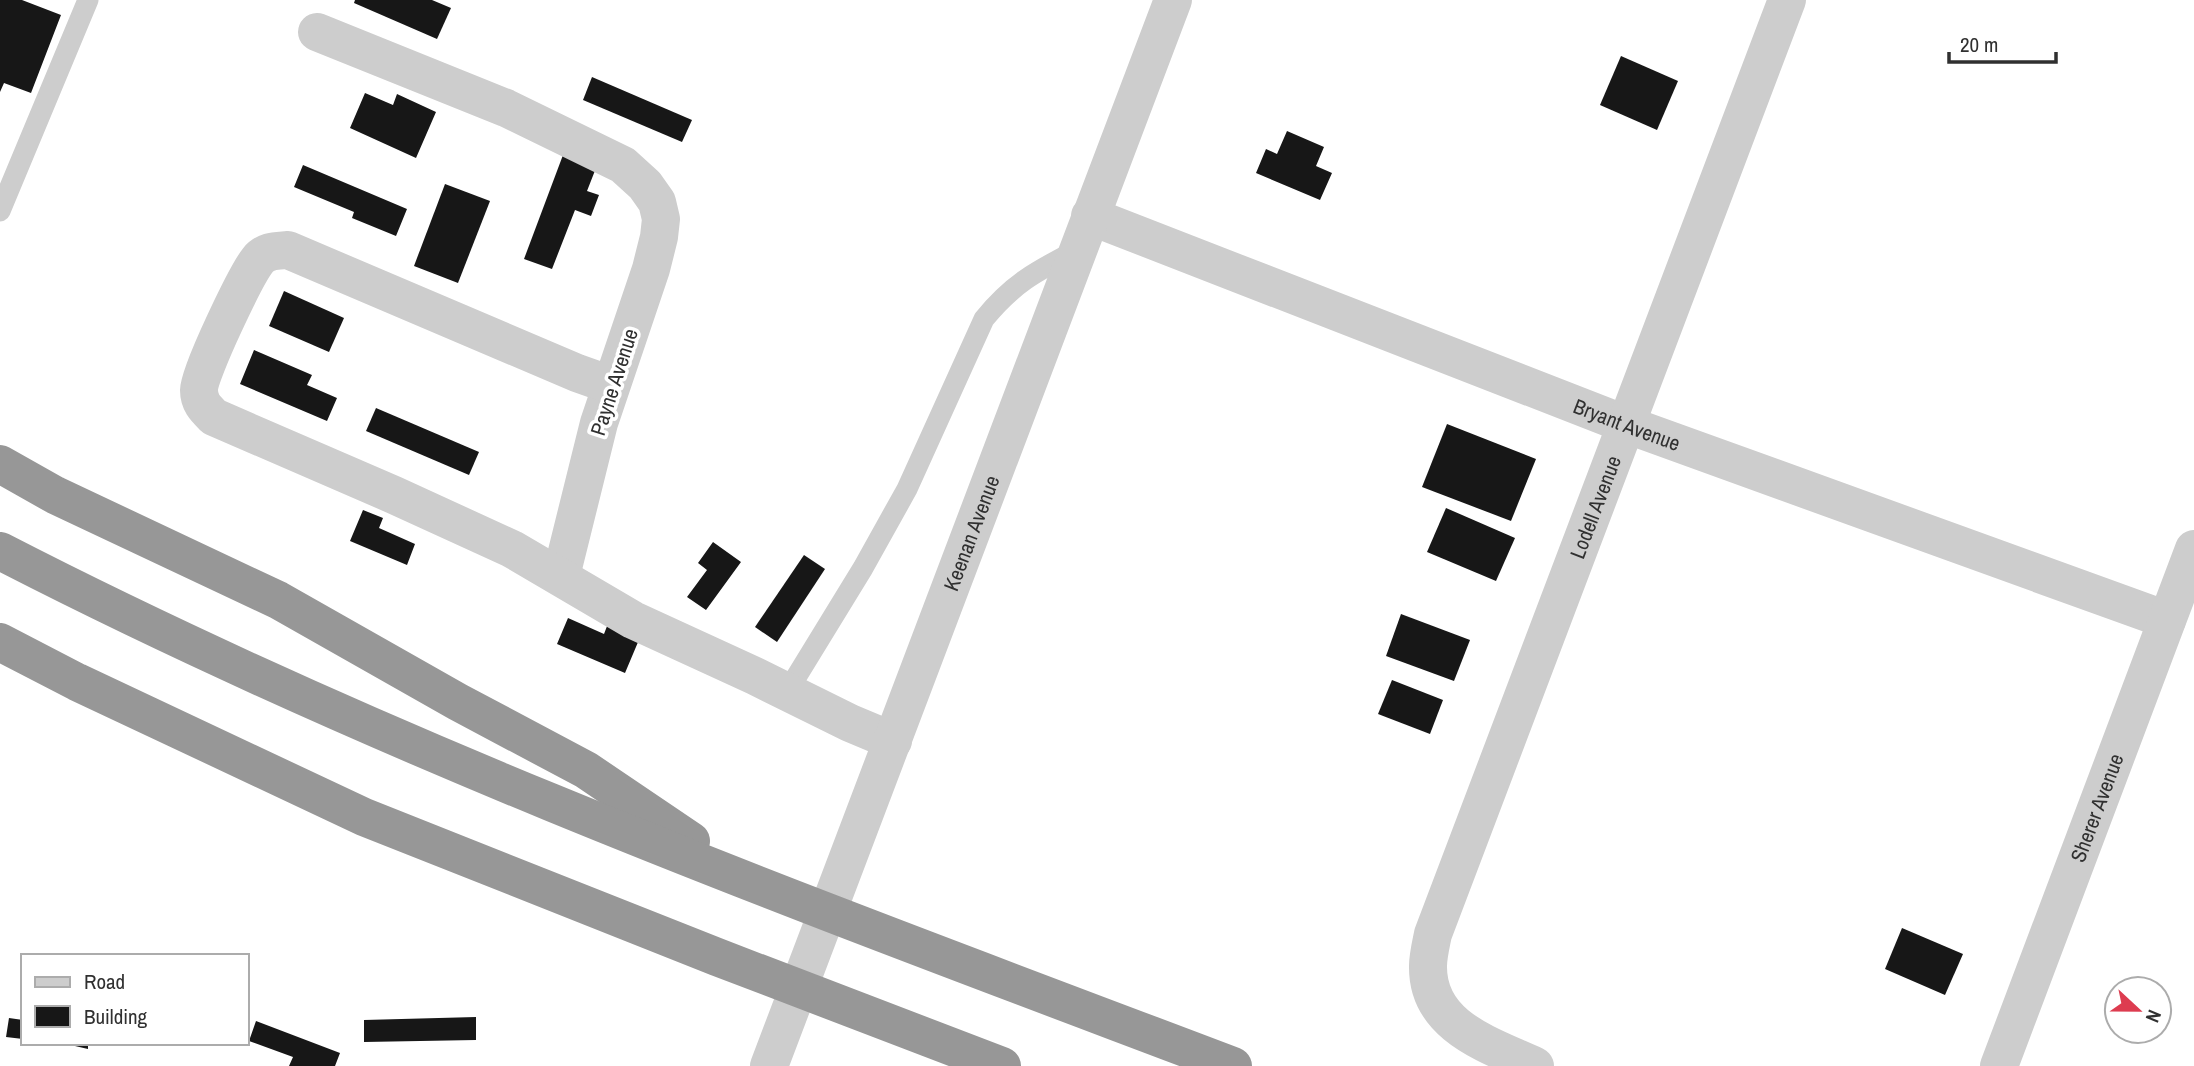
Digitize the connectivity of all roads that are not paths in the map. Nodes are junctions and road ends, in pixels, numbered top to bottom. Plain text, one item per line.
1 (88, 0) edge
2 (1172, 0) edge
3 (1787, 0) edge
4 (317, 32) dead end
5 (0, 211) edge
6 (1083, 233) junction
7 (611, 385) junction
8 (1625, 424) junction
9 (0, 464) edge
10 (2194, 549) edge
11 (0, 551) edge
12 (561, 576) junction
13 (2167, 620) junction
14 (0, 642) edge
15 (787, 692) junction
16 (893, 740) junction
17 (748, 880) junction
18 (769, 1066) edge
19 (1002, 1066) edge
20 (1233, 1066) edge
21 (1535, 1066) edge
22 (1998, 1066) edge

1 - 5 lane
2 - 6 street, Keenan Avenue
3 - 8 street, Lodell Avenue
4 - 7 street, Payne Avenue
6 - 8 street, Bryant Avenue
6 - 15 lane
6 - 16 street, Keenan Avenue
7 - 12 street, Payne Avenue
7 - 12 street
8 - 13 street, Bryant Avenue
8 - 21 street, Lodell Avenue
9 - 17 highway
10 - 13 street, Sherer Avenue
11 - 17 highway
12 - 15 street
13 - 22 street, Sherer Avenue
14 - 19 highway
15 - 16 street
16 - 18 street, Keenan Avenue
17 - 20 highway

